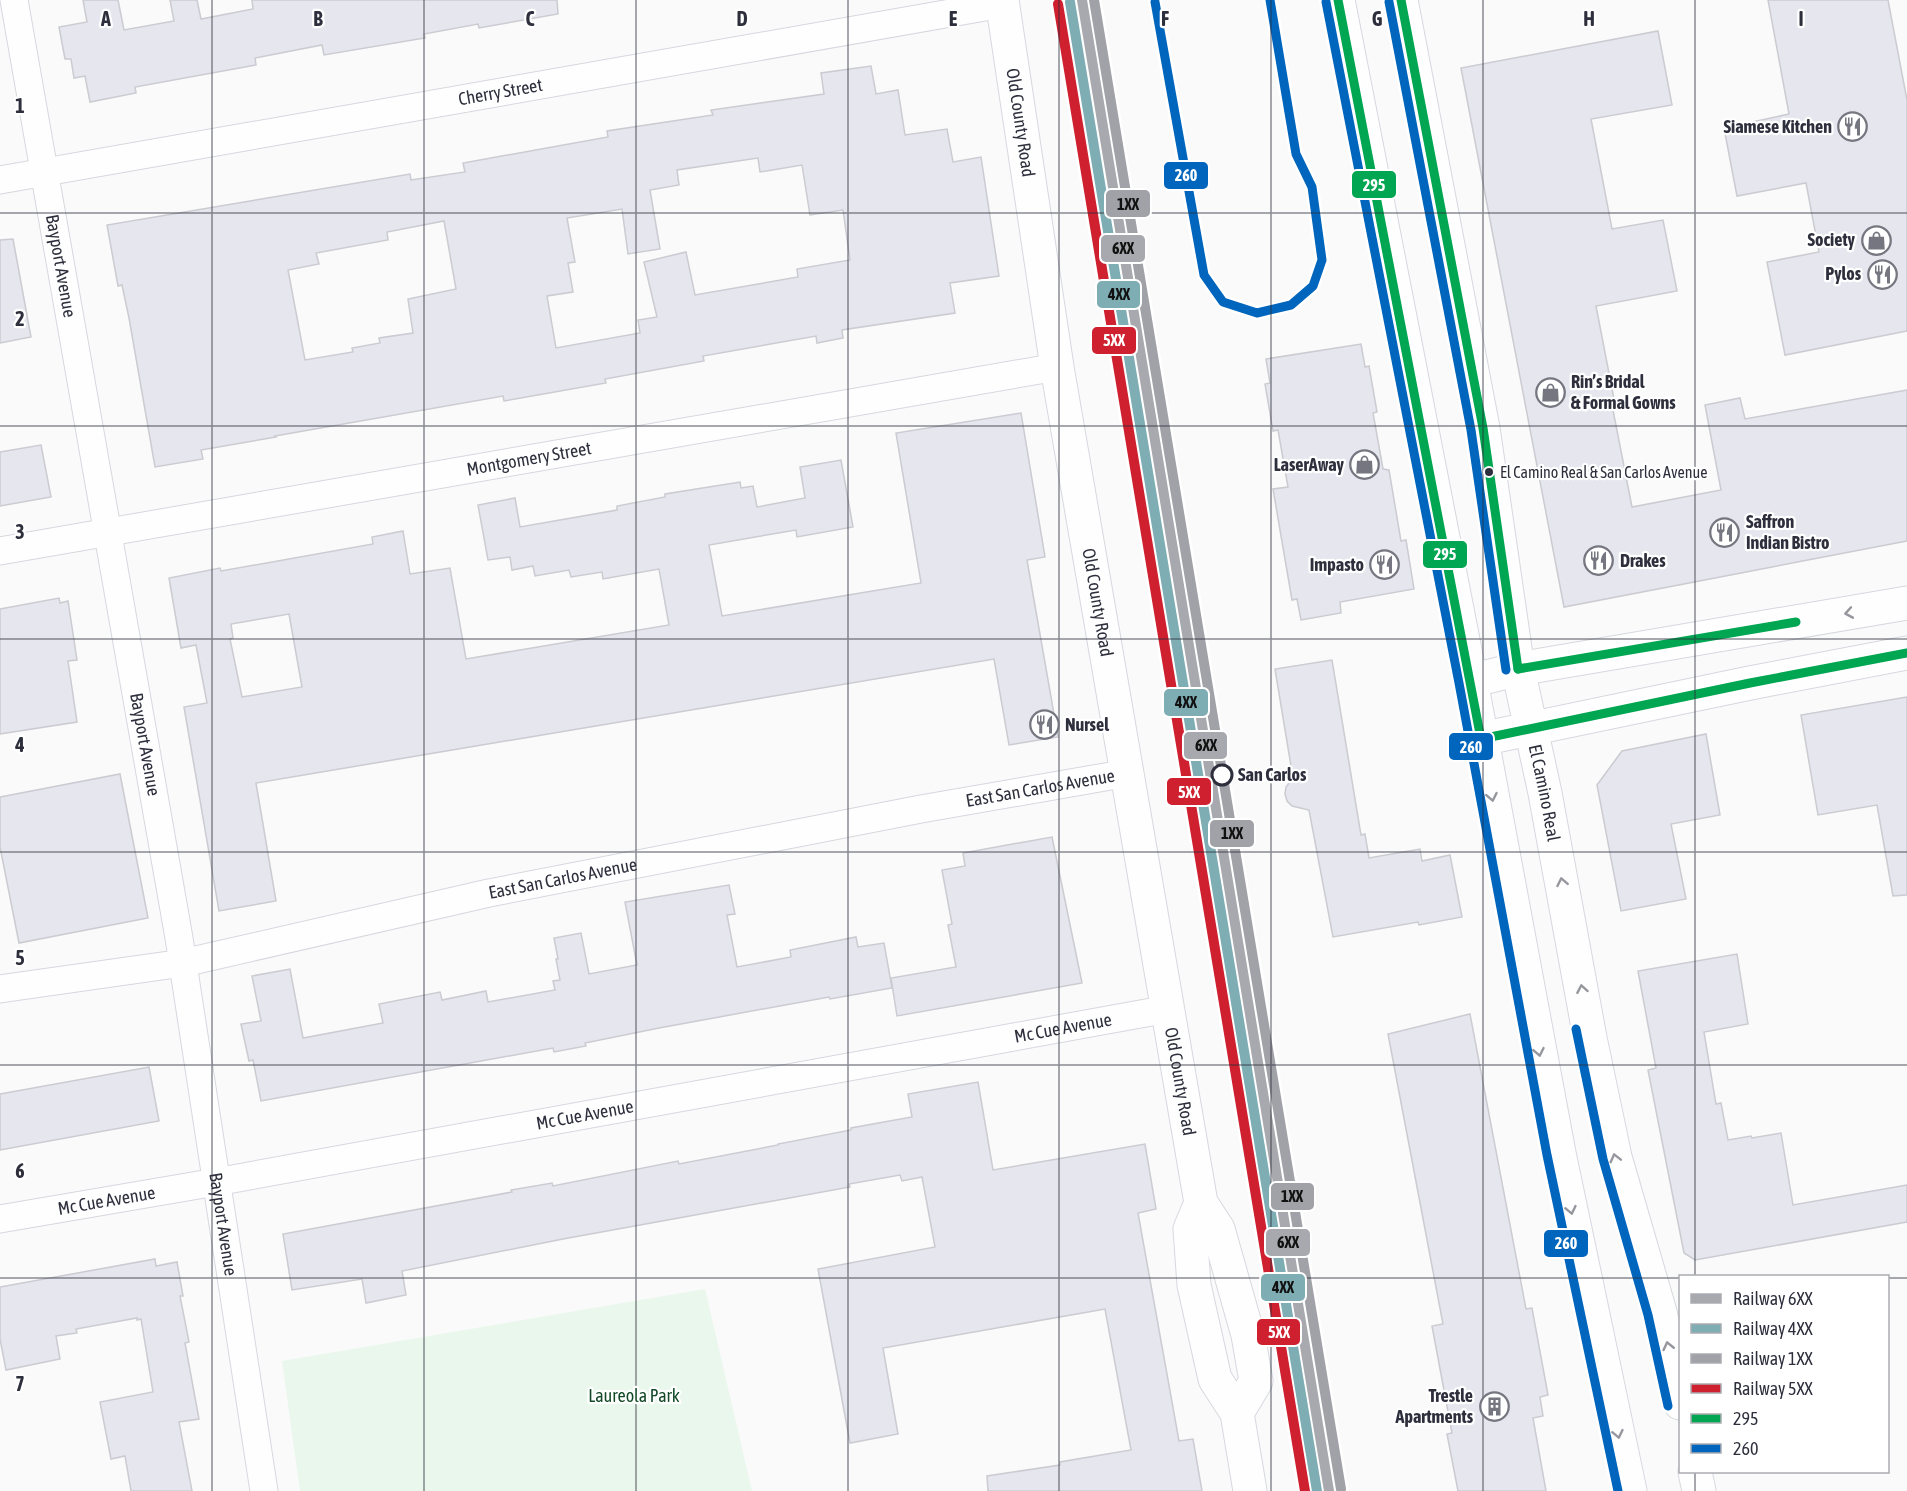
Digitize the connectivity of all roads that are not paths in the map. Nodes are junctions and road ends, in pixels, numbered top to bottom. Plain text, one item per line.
1 (14, 0) edge
2 (1338, 0) edge
3 (1401, 0) edge
4 (1002, 2) edge
5 (45, 173) junction
6 (0, 180) edge
7 (1057, 367) junction
8 (109, 532) junction
9 (0, 551) edge
10 (1907, 603) edge
11 (1907, 653) edge
12 (1518, 669) junction
13 (1471, 681) junction
14 (1532, 728) junction
15 (1481, 739) junction
16 (1128, 772) junction
17 (183, 963) junction
18 (0, 989) edge
19 (1168, 1009) junction
20 (216, 1182) junction
21 (0, 1219) edge
22 (1679, 1398) edge
23 (1695, 1473) edge
24 (264, 1491) edge
25 (1250, 1491) edge
26 (1630, 1491) edge
27 (1699, 1491) edge

1 - 5 street, Bayport Avenue
2 - 13 main road
3 - 12 main road, El Camino Real
4 - 5 street, Cherry Street
4 - 7 main road, Old County Road
5 - 6 street, Cherry Street
5 - 8 street, Bayport Avenue
7 - 8 street, Montgomery Street
7 - 16 main road, Old County Road
8 - 9 street, Montgomery Street
8 - 17 street, Bayport Avenue
10 -> 12 main road
11 - 14 main road
12 - 13 main road
12 - 14 main road, El Camino Real
13 - 15 main road
14 - 15 main road
22 -> 14 main road, El Camino Real
15 -> 26 main road
16 - 17 street, East San Carlos Avenue
16 - 19 main road, Old County Road
17 - 18 street, East San Carlos Avenue
17 - 20 street, Bayport Avenue
19 - 20 street, Mc Cue Avenue
19 - 25 main road, Old County Road
20 - 21 street, Mc Cue Avenue
20 - 24 street, Bayport Avenue
23 - 27 main road

